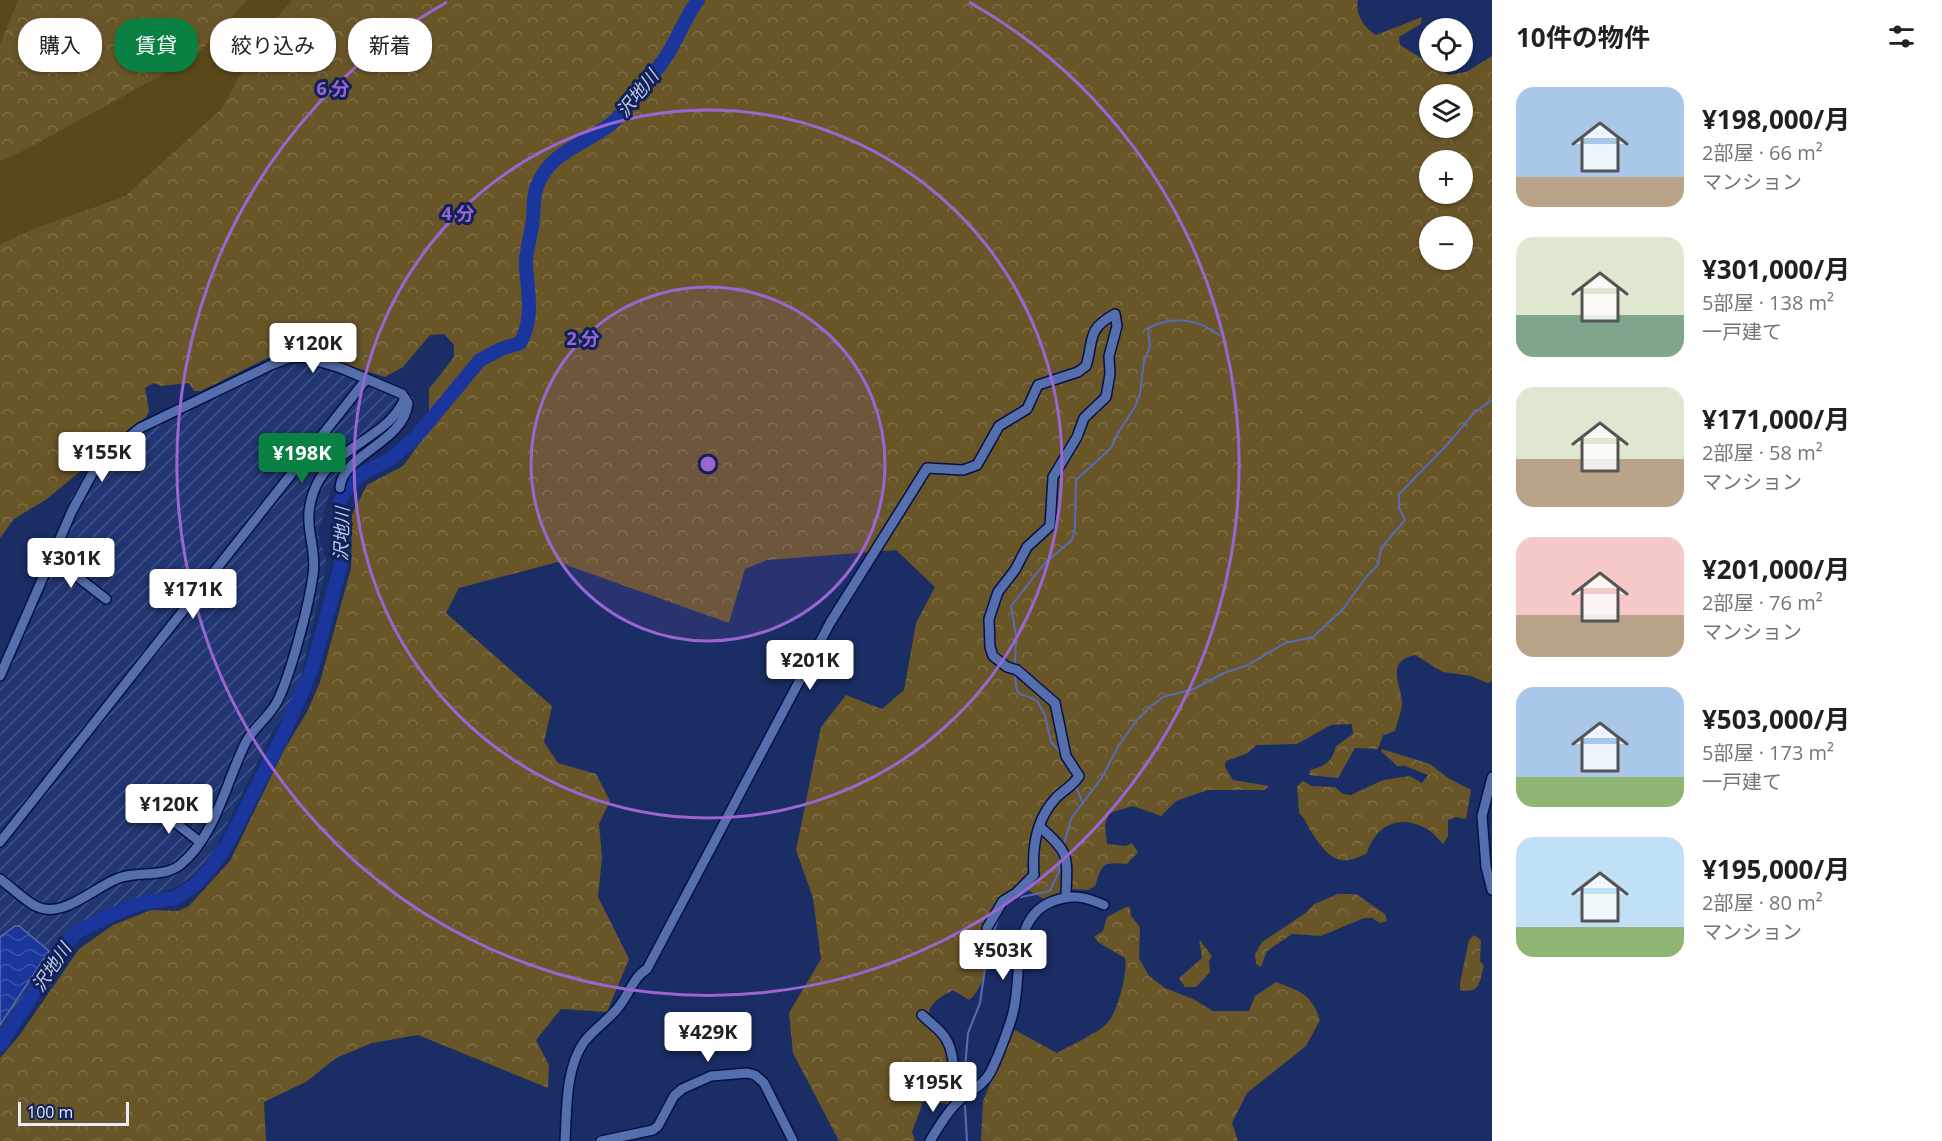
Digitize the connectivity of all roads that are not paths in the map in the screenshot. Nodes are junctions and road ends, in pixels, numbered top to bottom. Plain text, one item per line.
1 (365, 381) junction
2 (405, 398) junction
3 (340, 488) dead end
4 (52, 557) junction
5 (105, 599) dead end
6 (0, 676) edge
7 (1492, 777) edge
8 (154, 806) dead end
9 (1040, 827) junction
10 (0, 842) edge
11 (200, 842) junction
12 (0, 879) edge
13 (1492, 890) edge
14 (1066, 896) junction
15 (1104, 905) dead end
16 (987, 928) dead end
17 (922, 1015) dead end
18 (959, 1100) junction
19 (565, 1141) edge
20 (601, 1141) edge
21 (793, 1141) edge
22 (930, 1141) edge

1 - 2 street
1 - 4 street
1 - 10 street
2 - 3 street
2 - 11 street
4 - 5 street
4 - 6 street
7 - 13 street
8 - 11 street
9 - 14 street
9 - 16 street
9 - 19 street
11 - 12 street
14 - 15 street
14 - 18 street
17 - 18 street
18 - 22 street
20 - 21 street

